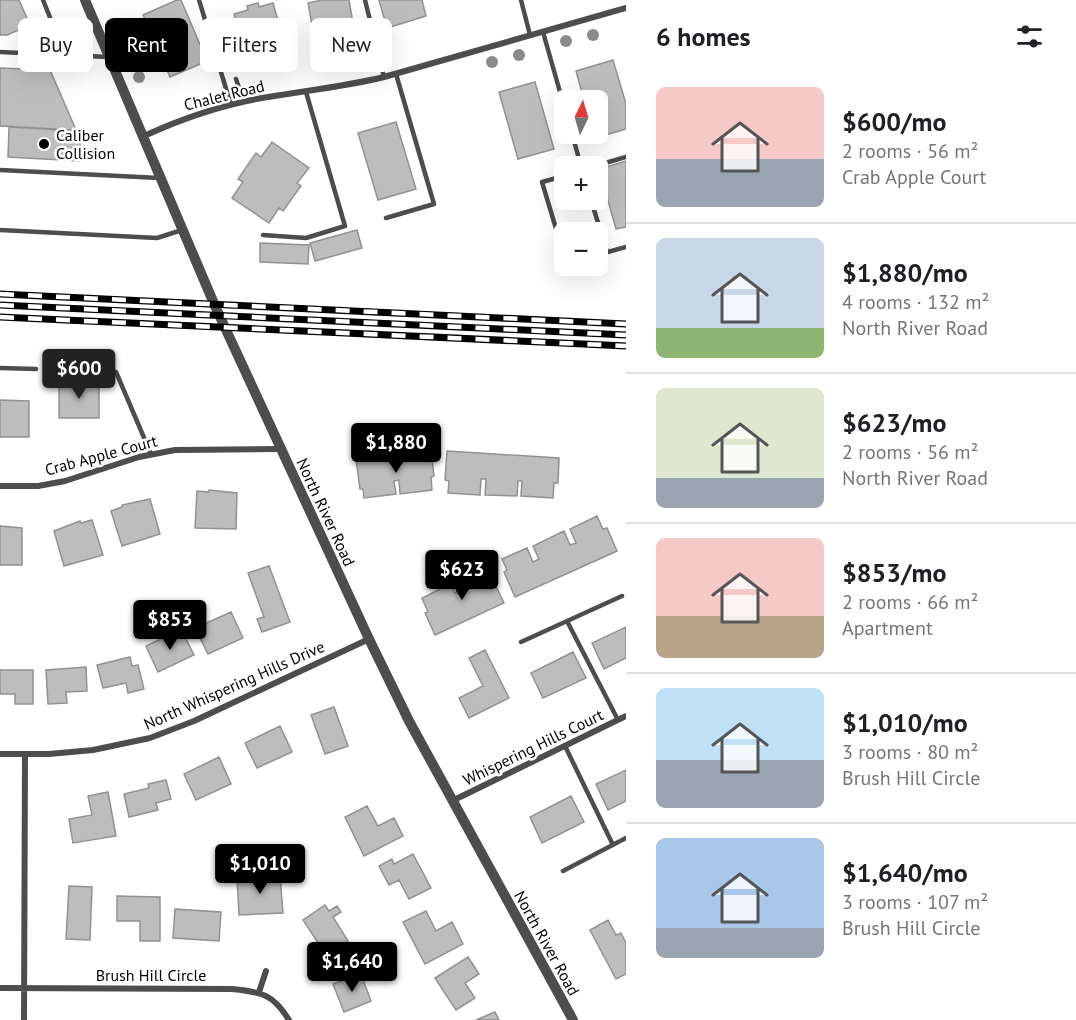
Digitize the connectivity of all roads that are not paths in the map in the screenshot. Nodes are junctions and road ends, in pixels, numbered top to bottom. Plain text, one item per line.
1 (43, 0) edge
2 (85, 0) edge
3 (199, 0) edge
4 (364, 0) edge
5 (521, 0) edge
6 (626, 8) edge
7 (50, 18) edge
8 (543, 32) junction
9 (530, 35) junction
10 (105, 46) edge
11 (0, 52) edge
12 (18, 53) edge
13 (116, 72) edge
14 (396, 74) junction
15 (384, 77) junction
16 (236, 79) dead end
17 (559, 90) edge
18 (306, 92) junction
19 (241, 94) dead end
20 (231, 105) junction
21 (144, 136) junction
22 (626, 157) edge
23 (608, 162) edge
24 (0, 170) edge
25 (161, 178) junction
26 (554, 179) edge
27 (386, 218) dead end
28 (554, 222) edge
29 (0, 230) edge
30 (182, 230) junction
31 (263, 235) dead end
32 (626, 247) edge
33 (608, 252) edge
34 (0, 368) edge
35 (36, 369) dead end
36 (55, 370) dead end
37 (280, 449) junction
38 (151, 454) junction
39 (0, 486) edge
40 (622, 596) dead end
41 (567, 621) junction
42 (369, 639) junction
43 (521, 642) dead end
44 (626, 716) edge
45 (618, 720) junction
46 (565, 746) junction
47 (0, 754) edge
48 (25, 754) junction
49 (452, 801) junction
50 (626, 838) edge
51 (613, 845) junction
52 (563, 871) dead end
53 (266, 972) dead end
54 (0, 988) edge
55 (24, 988) junction
56 (259, 992) junction
57 (24, 1020) edge
58 (289, 1020) edge
59 (573, 1020) edge

1 - 7 lane
2 - 10 street, North River Road
3 - 20 lane
4 - 15 lane
5 - 9 lane
6 - 8 street, Chalet Road
8 - 9 street, Chalet Road
8 - 17 lane
9 - 14 street, Chalet Road
11 - 12 lane
13 - 21 street, North River Road
14 - 15 street, Chalet Road
14 - 27 lane
15 - 18 street, Chalet Road
16 - 19 lane
18 - 20 street, Chalet Road
18 - 31 lane
20 - 21 street, Chalet Road
21 - 25 street, North River Road
22 - 23 lane
24 - 25 lane
25 - 30 street, North River Road
26 - 28 lane
29 - 30 lane
30 - 37 street, North River Road
32 - 33 lane
34 - 35 lane
36 - 38 lane
37 - 38 street, Crab Apple Court
37 - 42 street, North River Road
38 - 39 street, Crab Apple Court
40 - 41 lane
41 - 43 lane
41 - 45 lane
42 - 48 street, North Whispering Hills Drive
42 - 49 street, North River Road
44 - 45 street, Whispering Hills Court
45 - 46 street, Whispering Hills Court
46 - 49 street, Whispering Hills Court
46 - 51 lane
47 - 48 street, North Whispering Hills Drive
48 - 55 street
49 - 59 street, North River Road
50 - 51 lane
51 - 52 lane
53 - 56 street
54 - 55 street, Brush Hill Circle
55 - 56 street, Brush Hill Circle
55 - 57 street
56 - 58 street

